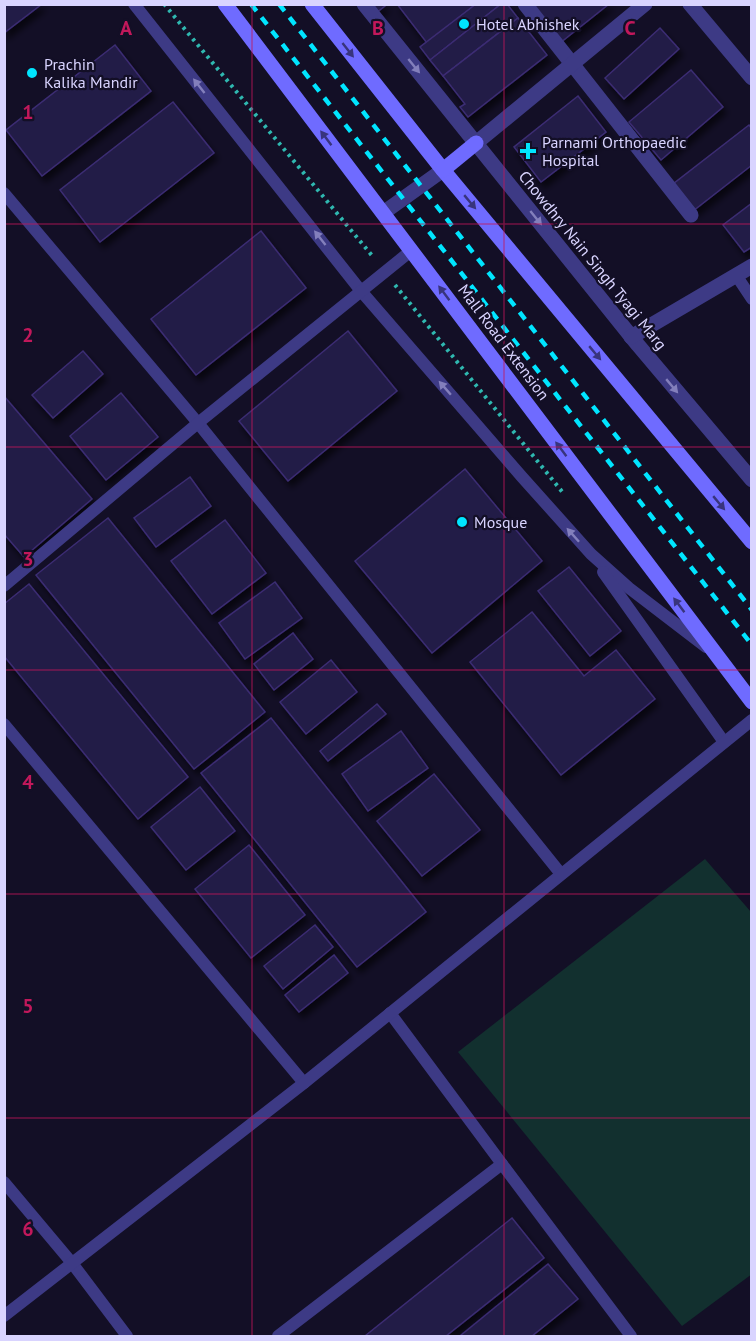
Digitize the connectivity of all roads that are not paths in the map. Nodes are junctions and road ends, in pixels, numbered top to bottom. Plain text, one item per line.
1 (135, 4) edge
2 (225, 4) edge
3 (312, 4) edge
4 (364, 4) edge
5 (525, 4) edge
6 (645, 4) edge
7 (690, 4) edge
8 (572, 63) junction
9 (752, 78) edge
10 (476, 143) junction
11 (443, 170) junction
12 (4, 193) edge
13 (383, 213) junction
14 (691, 215) dead end
15 (412, 249) junction
16 (752, 266) edge
17 (736, 275) junction
18 (361, 291) junction
19 (752, 299) edge
20 (631, 337) junction
21 (198, 423) junction
22 (751, 479) edge
23 (752, 542) edge
24 (591, 554) junction
25 (4, 586) edge
26 (714, 653) junction
27 (752, 702) edge
28 (752, 720) edge
29 (4, 724) edge
30 (724, 742) junction
31 (561, 874) junction
32 (390, 1013) junction
33 (304, 1083) junction
34 (502, 1164) junction
35 (4, 1182) edge
36 (72, 1263) junction
37 (4, 1316) edge
38 (127, 1336) edge
39 (278, 1336) edge
40 (631, 1336) edge

18 -> 1 lane
13 -> 2 main road, Mall Road Extension
3 -> 11 main road
4 -> 10 street, Chowdhry Nain Singh Tyagi Marg
5 - 8 street
6 - 8 street
7 - 9 street
8 - 10 street
8 - 14 street
10 - 11 main road
10 -> 20 street, Chowdhry Nain Singh Tyagi Marg
11 - 13 street
11 -> 23 main road
12 - 21 lane
13 - 15 main road, Mall Road Extension
15 - 18 lane
26 -> 15 main road, Mall Road Extension
16 - 17 street
17 - 19 lane
17 - 20 street
18 - 21 lane
24 -> 18 lane
20 -> 22 street, Chowdhry Nain Singh Tyagi Marg
21 - 25 lane
21 - 31 lane
24 - 26 lane
24 - 30 lane
26 - 27 main road, Mall Road Extension
28 - 30 lane
29 - 33 lane
30 - 31 lane
31 - 32 lane
32 - 33 lane
32 - 34 lane
33 - 36 lane
34 - 39 lane
34 - 40 lane
35 - 36 lane
36 - 37 lane
36 - 38 lane

